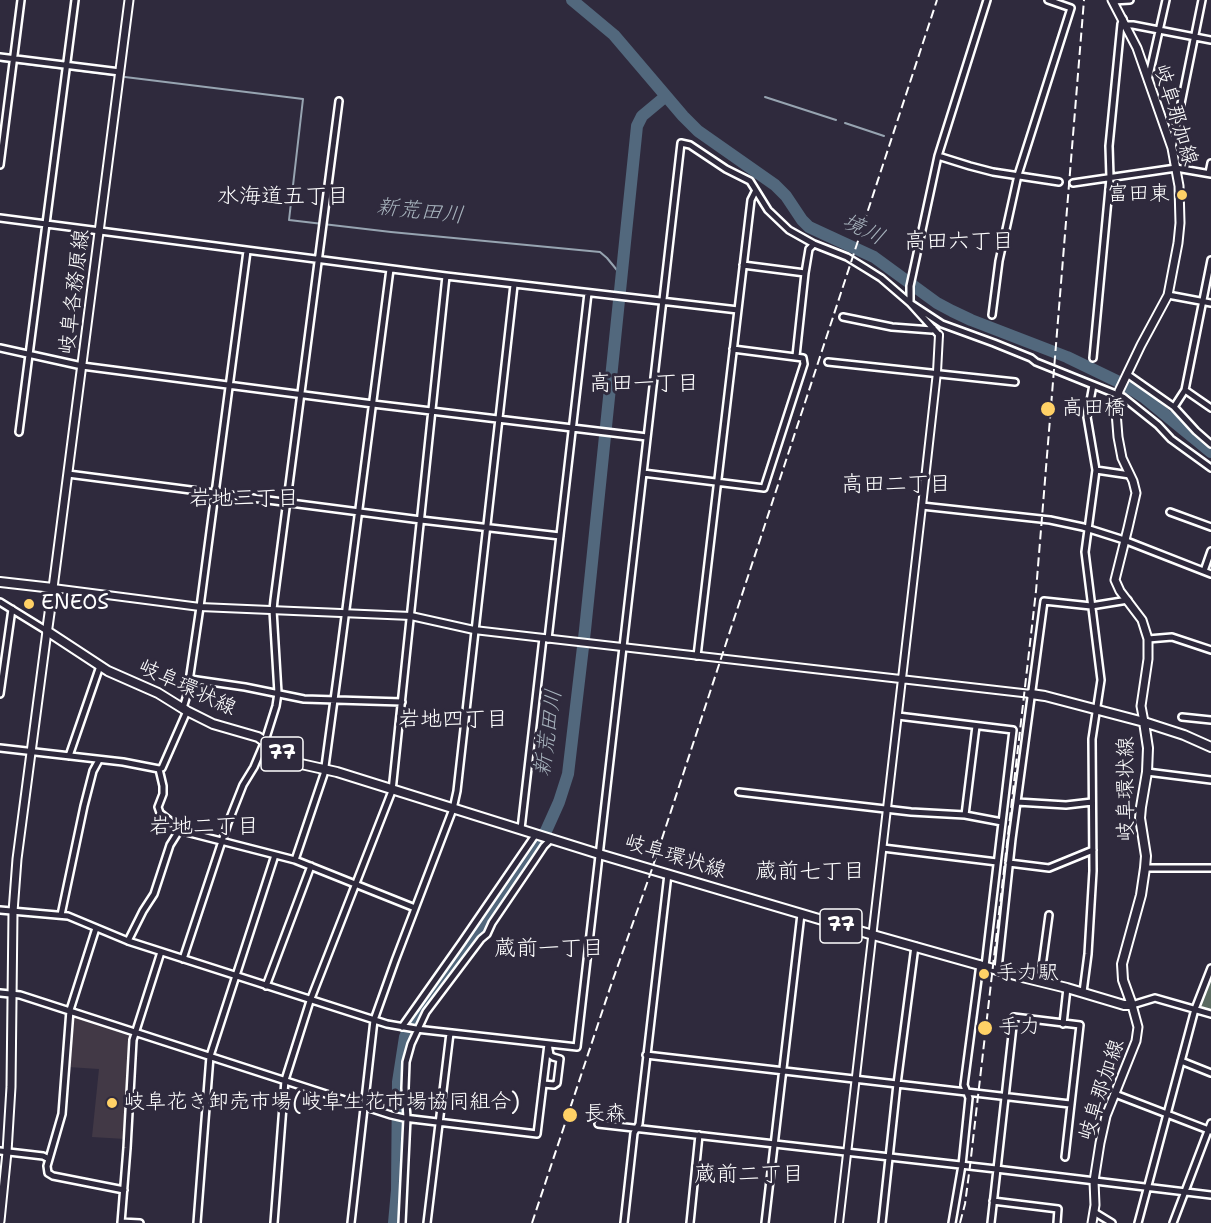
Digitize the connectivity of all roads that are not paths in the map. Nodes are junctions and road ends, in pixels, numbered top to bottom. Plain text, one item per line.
1 (21, 0) edge
2 (75, 0) edge
3 (129, 0) edge
4 (987, 0) edge
5 (1048, 0) edge
6 (1113, 0) edge
7 (1130, 0) edge
8 (1167, 0) edge
9 (1202, 0) edge
10 (1124, 22) junction
11 (1160, 30) junction
12 (1195, 37) junction
13 (1211, 40) edge
14 (0, 57) edge
15 (14, 59) junction
16 (66, 66) junction
17 (120, 72) junction
18 (1148, 81) junction
19 (339, 101) dead end
20 (1173, 148) junction
21 (938, 156) junction
22 (1211, 163) edge
23 (0, 165) edge
24 (1176, 168) junction
25 (1210, 174) edge
26 (1018, 175) junction
27 (1110, 178) junction
28 (1059, 182) dead end
29 (1073, 183) dead end
30 (755, 192) junction
31 (0, 218) edge
32 (46, 225) junction
33 (99, 231) junction
34 (814, 244) junction
35 (247, 251) junction
36 (319, 260) junction
37 (1211, 260) edge
38 (743, 265) junction
39 (390, 269) junction
40 (805, 273) junction
41 (446, 276) junction
42 (514, 285) junction
43 (588, 293) junction
44 (1168, 295) junction
45 (909, 299) junction
46 (662, 301) junction
47 (1203, 302) junction
48 (1211, 303) edge
49 (738, 310) junction
50 (992, 315) dead end
51 (843, 317) dead end
52 (933, 328) junction
53 (939, 335) joint
54 (0, 348) edge
55 (733, 349) junction
56 (28, 354) junction
57 (796, 356) junction
58 (1093, 358) dead end
59 (828, 362) dead end
60 (82, 366) junction
61 (937, 372) junction
62 (1126, 376) junction
63 (1015, 382) dead end
64 (1093, 385) junction
65 (229, 386) junction
66 (1185, 390) junction
67 (1118, 393) junction
68 (301, 395) junction
69 (373, 404) junction
70 (1174, 407) junction
71 (1211, 408) edge
72 (432, 412) junction
73 (498, 419) junction
74 (572, 428) junction
75 (19, 432) dead end
76 (647, 436) junction
77 (1211, 444) edge
78 (1211, 468) edge
79 (1096, 470) junction
80 (643, 473) junction
81 (68, 474) junction
82 (1130, 475) junction
83 (717, 482) junction
84 (214, 493) junction
85 (287, 503) junction
86 (922, 506) junction
87 (358, 512) junction
88 (1170, 512) dead end
89 (421, 520) junction
90 (1211, 527) edge
91 (486, 528) junction
92 (1088, 529) junction
93 (560, 536) junction
94 (1124, 540) junction
95 (1211, 551) edge
96 (1204, 571) junction
97 (1211, 574) edge
98 (0, 582) edge
99 (53, 588) junction
100 (1128, 600) junction
101 (0, 602) edge
102 (1091, 606) junction
103 (200, 607) junction
104 (12, 609) junction
105 (273, 610) junction
106 (345, 612) junction
107 (411, 616) junction
108 (474, 630) junction
109 (47, 631) junction
110 (546, 638) junction
111 (1148, 639) junction
112 (622, 647) junction
113 (1211, 650) edge
114 (697, 656) junction
115 (100, 666) junction
116 (190, 679) junction
117 (902, 679) junction
118 (278, 693) junction
119 (0, 694) edge
120 (1031, 694) junction
121 (334, 700) junction
122 (402, 702) junction
123 (1096, 709) junction
124 (185, 710) junction
125 (898, 716) junction
126 (1182, 717) dead end
127 (1211, 720) edge
128 (1144, 722) junction
129 (976, 726) junction
130 (266, 741) junction
131 (1211, 747) edge
132 (0, 748) edge
133 (31, 752) junction
134 (69, 756) junction
135 (99, 760) junction
136 (159, 769) junction
137 (324, 769) junction
138 (1147, 772) junction
139 (1211, 780) edge
140 (392, 790) junction
141 (739, 792) dead end
142 (1017, 802) junction
143 (1092, 802) junction
144 (453, 809) junction
145 (887, 809) junction
146 (965, 815) junction
147 (1002, 822) junction
148 (180, 829) junction
149 (521, 829) junction
150 (536, 834) junction
151 (551, 839) junction
152 (223, 842) junction
153 (883, 848) junction
154 (1093, 850) junction
155 (599, 854) junction
156 (274, 855) junction
157 (295, 860) junction
158 (997, 862) junction
159 (1009, 863) junction
160 (311, 866) junction
161 (1145, 868) junction
162 (1211, 868) edge
163 (668, 874) junction
164 (356, 884) junction
165 (415, 908) junction
166 (0, 910) edge
167 (13, 912) junction
168 (801, 914) junction
169 (62, 915) junction
170 (1049, 915) dead end
171 (96, 928) junction
172 (873, 935) junction
173 (128, 941) junction
174 (915, 946) junction
175 (161, 952) junction
176 (183, 959) junction
177 (982, 965) junction
178 (1211, 968) edge
179 (998, 969) junction
180 (235, 975) junction
181 (1040, 981) junction
182 (266, 986) junction
183 (1067, 988) junction
184 (1083, 992) junction
185 (0, 993) edge
186 (12, 994) junction
187 (310, 1001) junction
188 (1132, 1005) junction
189 (70, 1010) junction
190 (1195, 1010) junction
191 (1211, 1014) edge
192 (374, 1020) junction
193 (1063, 1024) junction
194 (403, 1027) junction
195 (417, 1029) junction
196 (135, 1031) junction
197 (450, 1033) junction
198 (548, 1044) junction
199 (646, 1055) junction
200 (210, 1056) junction
201 (1181, 1061) junction
202 (783, 1071) junction
203 (1211, 1073) edge
204 (856, 1079) junction
205 (285, 1080) junction
206 (543, 1084) junction
207 (897, 1084) junction
208 (966, 1091) junction
209 (1115, 1094) junction
210 (1005, 1096) junction
211 (1070, 1104) junction
212 (364, 1106) junction
213 (1166, 1114) junction
214 (406, 1118) junction
215 (440, 1123) junction
216 (1211, 1123) edge
217 (598, 1124) dead end
218 (637, 1128) junction
219 (1210, 1131) edge
220 (699, 1135) junction
221 (774, 1144) junction
222 (4, 1151) edge
223 (848, 1152) junction
224 (890, 1157) junction
225 (1065, 1157) dead end
226 (49, 1159) junction
227 (962, 1165) junction
228 (996, 1169) junction
229 (1094, 1181) junction
230 (1148, 1187) junction
231 (124, 1190) junction
232 (1184, 1193) junction
233 (1211, 1195) edge
234 (993, 1201) junction
235 (1094, 1212) junction
236 (0, 1221) edge
237 (121, 1222) edge
238 (140, 1223) edge
239 (197, 1223) edge
240 (274, 1223) edge
241 (351, 1223) edge
242 (402, 1223) edge
243 (427, 1223) edge
244 (624, 1223) edge
245 (690, 1223) edge
246 (765, 1223) edge
247 (839, 1223) edge
248 (882, 1223) edge
249 (952, 1223) edge
250 (991, 1223) edge
251 (1057, 1223) edge
252 (1092, 1223) edge
253 (1112, 1223) edge
254 (1138, 1223) edge
255 (1173, 1223) edge

1 - 15 street
2 - 16 street
3 - 17 main road, 岐阜各務原線
4 - 21 street
5 - 26 street
6 - 7 street
6 - 10 main road, 岐阜那加線
8 - 11 street
9 - 12 street
10 - 11 street
10 - 18 main road, 岐阜那加線
10 - 27 street
11 - 12 street
11 - 18 street
12 - 13 street
12 - 20 street
14 - 15 street
15 - 16 street
15 - 23 street
16 - 17 street
16 - 32 street
17 - 33 main road, 岐阜各務原線
18 - 20 main road, 岐阜那加線
19 - 36 street
20 - 24 main road, 岐阜那加線
21 - 26 street
21 - 45 street
22 - 25 street
24 - 25 street
24 - 27 street
24 - 44 main road, 岐阜那加線
26 - 28 street
26 - 50 street
27 - 29 street
27 - 58 street
30 - 34 street
30 - 38 street
30 - 46 street
31 - 32 street
32 - 33 street
32 - 56 street
33 - 35 street
33 - 60 main road, 岐阜各務原線
34 - 40 street
34 - 45 street
35 - 36 street
35 - 65 street
36 - 39 street
36 - 68 street
37 - 47 street
38 - 40 street
38 - 49 street
39 - 41 street
39 - 69 street
40 - 57 street
41 - 42 street
41 - 72 street
42 - 43 street
42 - 73 street
43 - 46 street
43 - 74 street
44 - 47 street
44 - 62 main road, 岐阜那加線
45 - 52 street
45 - 64 street
46 - 49 street
46 - 76 street
47 - 48 street
47 - 66 street
49 - 55 street
51 - 52 street
52 - 53 street
53 - 61 street
54 - 56 street
55 - 57 street
55 - 83 street
56 - 60 street
56 - 75 street
57 - 83 street
59 - 61 street
60 - 65 street
60 - 81 main road, 岐阜各務原線
61 - 63 street
61 - 86 street
62 - 67 main road, 岐阜那加線
62 - 70 street
64 - 67 street
64 - 79 street
65 - 68 street
65 - 84 street
66 - 70 street
66 - 71 street
67 - 78 street
67 - 82 main road, 岐阜那加線
68 - 69 street
68 - 85 street
69 - 72 street
69 - 87 street
70 - 77 street
72 - 73 street
72 - 89 street
73 - 74 street
73 - 91 street
74 - 76 street
74 - 93 street
76 - 80 street
79 - 82 street
79 - 92 street
80 - 83 street
80 - 112 street
81 - 84 street
81 - 99 main road, 岐阜各務原線
82 - 94 main road, 岐阜那加線
83 - 114 street
84 - 85 street
84 - 103 street
85 - 87 street
85 - 105 street
86 - 92 street
86 - 117 street
87 - 89 street
87 - 106 street
88 - 90 street
89 - 91 street
89 - 107 street
91 - 93 street
91 - 108 street
92 - 94 street
92 - 102 street
93 - 110 street
94 - 96 street
94 - 100 main road, 岐阜那加線
95 - 96 street
96 - 97 street
98 - 99 main road
99 - 103 street
99 - 109 main road
100 - 102 street
100 - 111 main road, 岐阜那加線
101 - 104 street
102 - 120 street
102 - 123 street
103 - 105 street
103 - 116 street
104 - 109 street
104 - 119 street
105 - 106 street
105 - 118 street
106 - 107 street
106 - 121 street
107 - 108 street
107 - 122 street
108 - 110 street
108 - 144 street
109 - 115 main road, 岐阜環状線 / 77
109 - 133 main road
110 - 112 street
110 - 149 street
111 - 113 street
111 - 128 main road, 岐阜那加線
112 - 114 street
112 - 155 street
114 - 117 street
115 - 124 main road, 岐阜環状線 / 77
115 - 134 street
116 - 118 street
116 - 124 street
117 - 120 street
117 - 125 street
118 - 121 street
118 - 130 street
120 - 123 main road, 岐阜環状線
120 - 142 street
121 - 122 street
121 - 137 street
122 - 140 street
123 - 128 main road, 岐阜環状線
123 - 143 street
124 - 130 main road, 岐阜環状線 / 77
124 - 136 street
125 - 129 street
125 - 145 street
126 - 127 street
128 - 131 main road, 岐阜環状線
128 - 138 main road, 岐阜環状線
129 - 146 street
129 - 147 street
130 - 137 main road, 岐阜環状線 / 77
130 - 152 street
132 - 133 street
133 - 134 street
133 - 167 main road
134 - 135 street
135 - 136 street
135 - 169 street
136 - 148 street
137 - 140 main road, 岐阜環状線 / 77
137 - 157 street
138 - 139 street
138 - 161 main road, 岐阜環状線
140 - 144 main road, 岐阜環状線 / 77
140 - 164 street
141 - 145 street
142 - 143 street
142 - 159 street
143 - 154 street
144 - 149 main road, 岐阜環状線 / 77
144 - 165 street
145 - 146 street
145 - 153 street
146 - 147 street
147 - 158 street
148 - 152 street
148 - 173 street
149 - 150 main road, 岐阜環状線 / 77
150 - 151 main road, 岐阜環状線 / 77
150 - 194 street
151 - 155 main road, 岐阜環状線 / 77
151 - 195 street
152 - 156 street
152 - 176 street
153 - 158 street
153 - 172 street
154 - 159 street
154 - 184 street
155 - 163 main road, 岐阜環状線 / 77
155 - 198 street
156 - 157 street
156 - 180 street
157 - 160 street
158 - 177 street
159 - 179 street
160 - 164 street
160 - 182 street
161 - 162 street
161 - 188 main road, 岐阜環状線
163 - 168 main road, 岐阜環状線 / 77
163 - 199 street
164 - 165 street
164 - 187 street
165 - 192 street
166 - 167 street
167 - 169 street
167 - 186 main road
168 - 172 main road, 岐阜環状線 / 77
168 - 202 street
169 - 171 street
170 - 181 street
171 - 173 street
171 - 189 street
172 - 174 main road, 岐阜環状線 / 77
172 - 204 street
173 - 175 street
174 - 177 main road, 岐阜環状線 / 77
174 - 207 street
175 - 176 street
175 - 196 street
176 - 180 street
177 - 179 main road, 岐阜環状線 / 77
177 - 208 street
178 - 190 street
179 - 181 main road, 岐阜環状線 / 77
180 - 182 street
180 - 200 street
181 - 183 main road, 岐阜環状線 / 77
182 - 187 street
183 - 184 main road, 岐阜環状線 / 77
183 - 193 street
184 - 188 main road, 岐阜環状線 / 77
185 - 186 street
186 - 189 street
186 - 222 main road
187 - 192 street
187 - 205 street
188 - 190 street
188 - 209 main road, 岐阜那加線
189 - 196 street
189 - 226 street
190 - 191 street
190 - 201 street
192 - 194 street
192 - 212 street
193 - 210 street
193 - 211 street
194 - 195 street
195 - 197 street
195 - 214 street
196 - 200 street
196 - 231 street
197 - 198 street
197 - 215 street
198 - 206 street
198 - 206 street
199 - 202 street
199 - 218 street
200 - 205 street
200 - 239 street
201 - 203 street
201 - 213 street
202 - 204 street
202 - 221 street
204 - 207 street
204 - 223 street
205 - 212 street
205 - 240 street
206 - 215 street
207 - 208 street
207 - 224 street
208 - 210 street
208 - 227 street
209 - 213 street
209 - 229 main road, 岐阜那加線
210 - 211 street
210 - 228 street
211 - 225 street
212 - 214 street
212 - 241 street
213 - 219 street
213 - 230 street
214 - 215 street
214 - 242 street
215 - 243 street
216 - 219 street
217 - 218 street
218 - 220 street
218 - 244 street
219 - 232 street
220 - 221 street
220 - 245 street
221 - 223 street
221 - 246 street
222 - 226 street
222 - 236 main road
223 - 224 street
223 - 247 street
224 - 227 street
224 - 248 street
226 - 231 street
227 - 228 street
227 - 249 street
228 - 229 street
228 - 234 street
229 - 230 street
229 - 235 main road, 岐阜那加線
230 - 232 street
230 - 254 street
231 - 237 street
232 - 233 street
232 - 255 street
234 - 250 street
234 - 251 street
235 - 252 main road, 岐阜那加線
235 - 253 street
237 - 238 street

